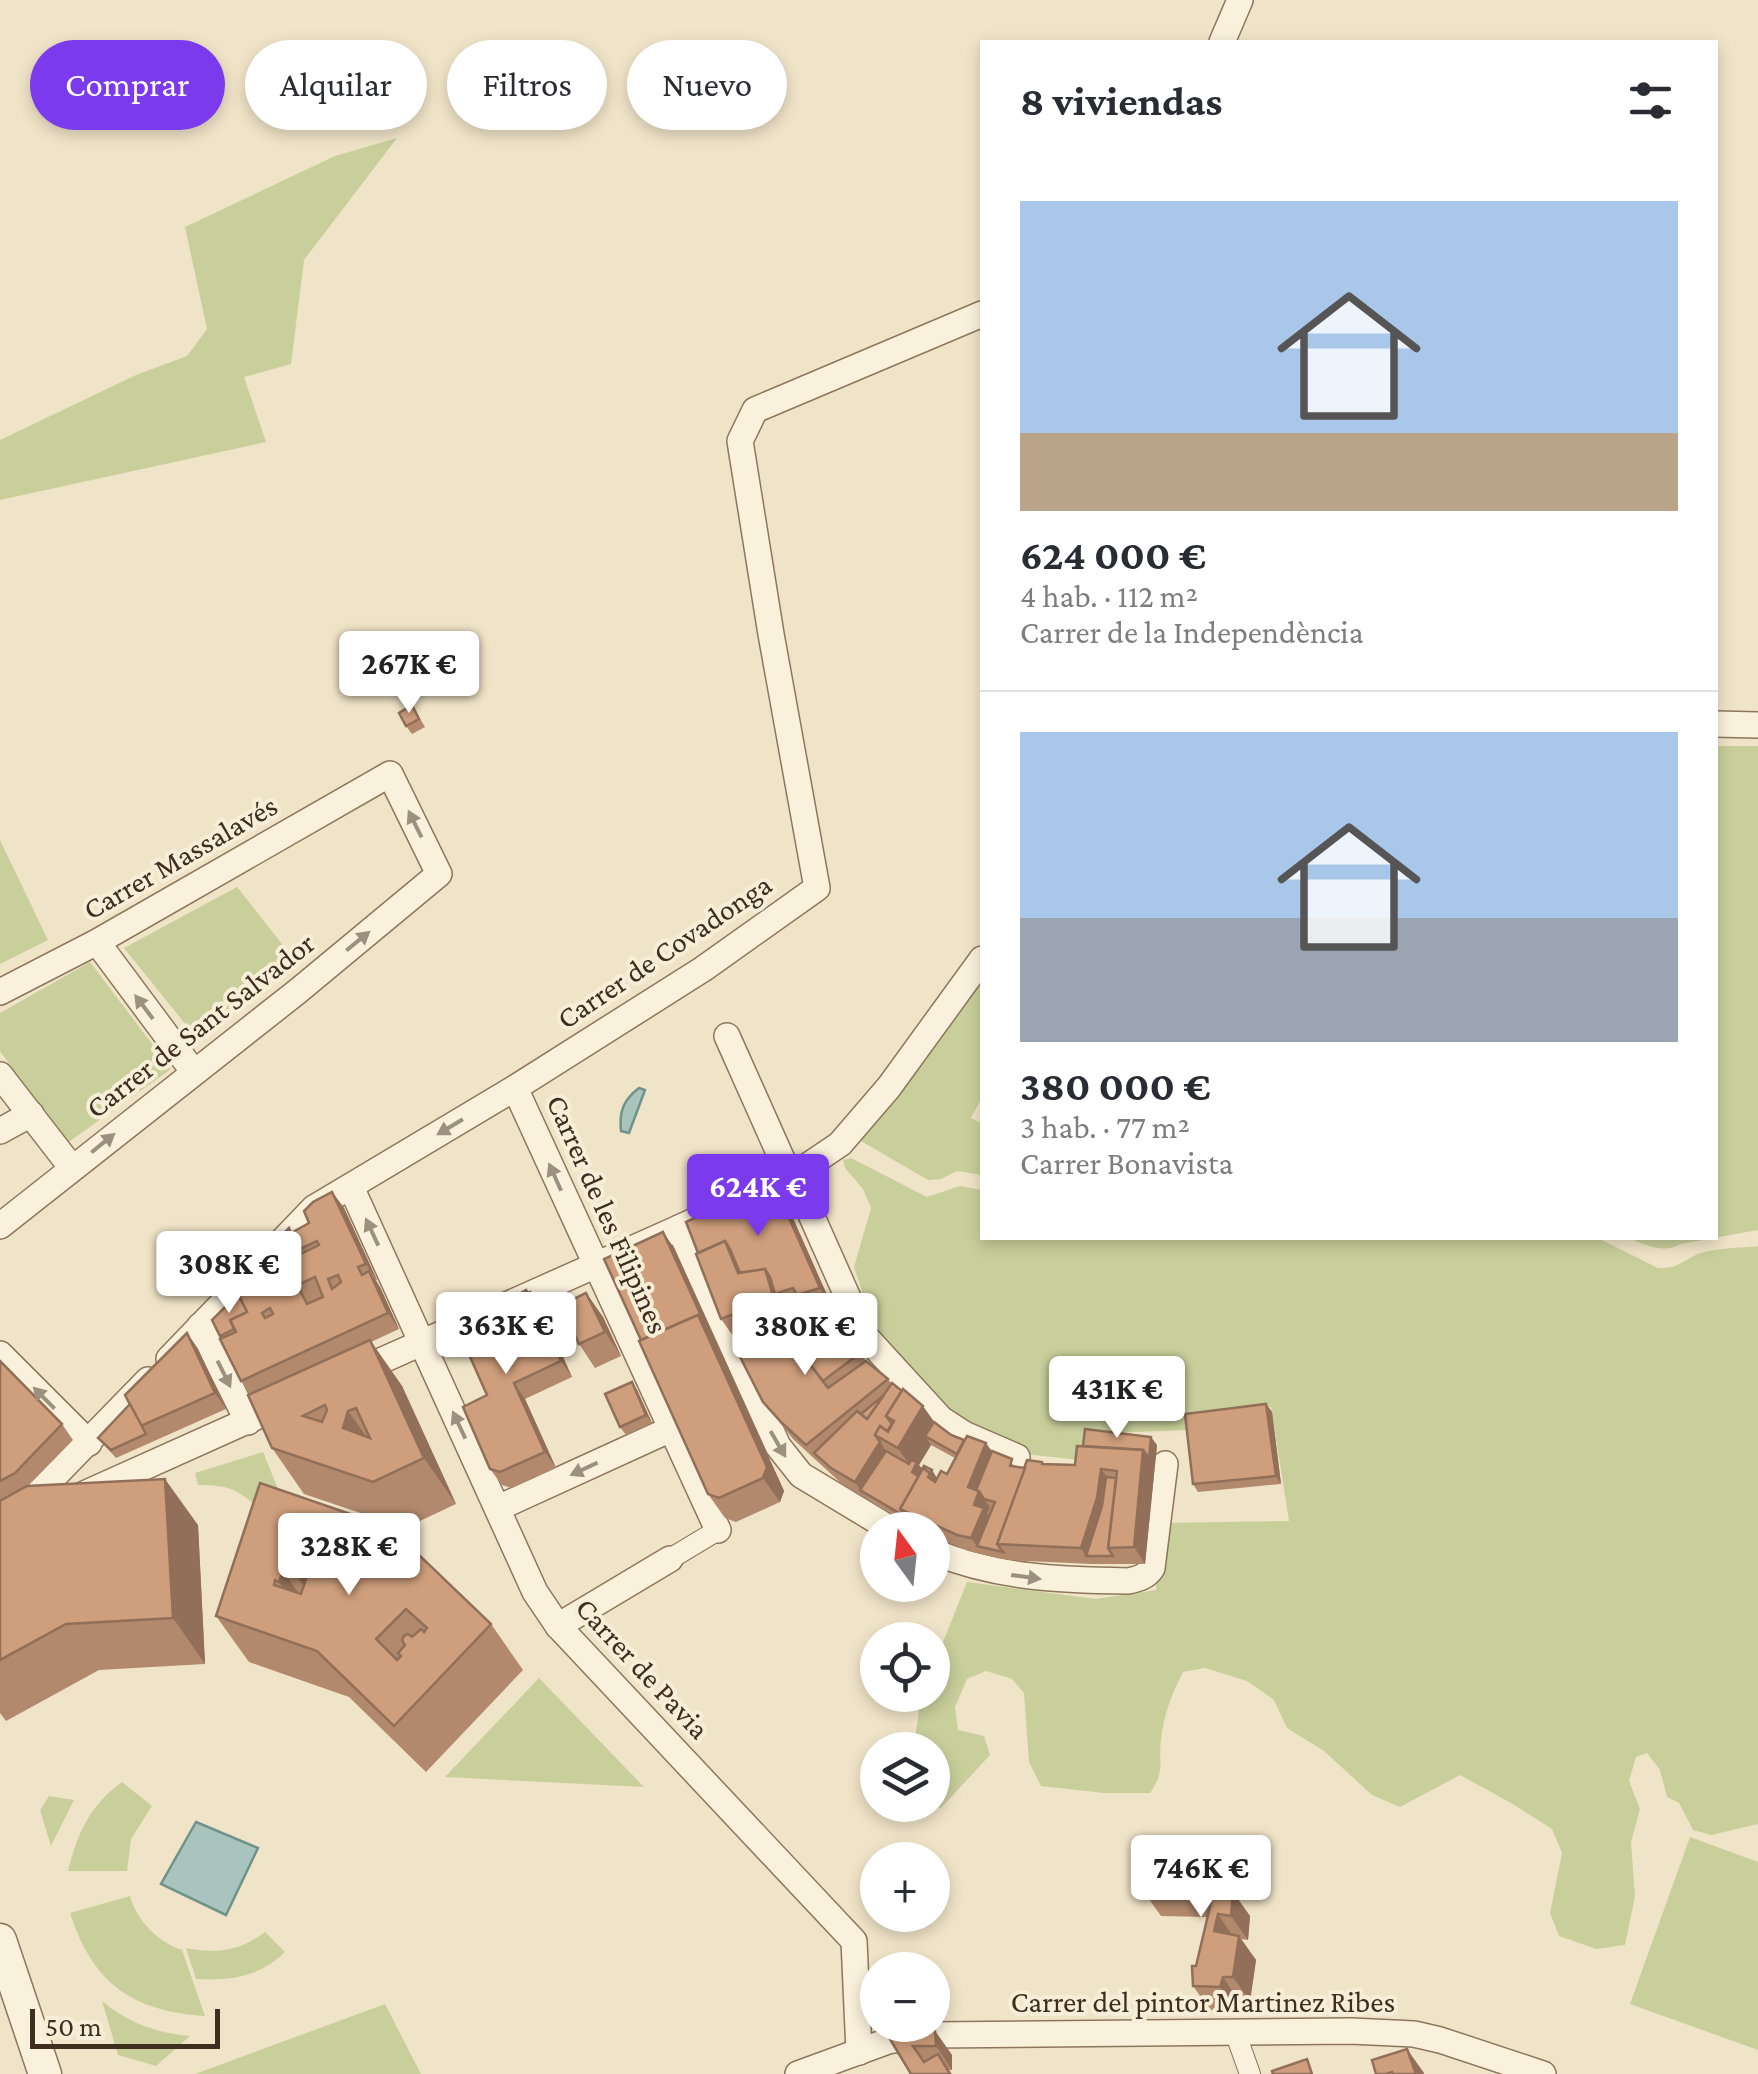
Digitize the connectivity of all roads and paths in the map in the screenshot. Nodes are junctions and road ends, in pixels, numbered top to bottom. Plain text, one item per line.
1 (1240, 0) edge
2 (1223, 40) edge
3 (980, 315) edge
4 (1718, 724) edge
5 (1758, 724) edge
6 (390, 774) joint
7 (97, 942) junction
8 (980, 961) edge
9 (0, 992) edge
10 (727, 1036) dead end
11 (193, 1072) junction
12 (0, 1075) edge
13 (515, 1088) junction
14 (31, 1114) junction
15 (0, 1131) edge
16 (72, 1168) junction
17 (789, 1175) junction
18 (351, 1186) junction
19 (0, 1226) edge
20 (680, 1228) junction
21 (595, 1265) junction
22 (200, 1326) junction
23 (422, 1342) junction
24 (0, 1354) edge
25 (339, 1379) edge
26 (306, 1395) edge
27 (248, 1422) junction
28 (671, 1429) junction
29 (88, 1443) junction
30 (1017, 1456) dead end
31 (1165, 1464) dead end
32 (498, 1508) junction
33 (863, 1512) edge
34 (718, 1530) joint
35 (0, 1532) edge
36 (950, 1557) edge
37 (670, 1559) joint
38 (558, 1626) junction
39 (0, 1941) edge
40 (1235, 2032) junction
41 (859, 2052) junction
42 (806, 2073) edge
43 (45, 2074) edge
44 (1250, 2074) edge
45 (1543, 2074) edge

1 - 2 street
3 - 13 street, Carrer de Covadonga
4 - 5 street
6 - 7 street, Carrer Massalavés
11 -> 6 street, Carrer de Sant Salvador
7 - 9 street, Carrer Massalavés
11 -> 7 street
8 - 17 street
10 - 17 street
16 -> 11 street, Carrer de Sant Salvador
12 - 14 street
13 -> 18 street, Carrer de Covadonga
21 -> 13 street, Carrer de les Filipines
14 - 15 street
14 - 16 street
16 - 19 street, Carrer de Sant Salvador
17 - 20 street
17 - 30 street
18 - 22 street, Carrer de Covadonga
23 -> 18 street, Carrer de Pavia
20 - 21 street
20 -> 33 street
21 - 23 street
21 - 28 street, Carrer de les Filipines
22 -> 27 street
22 - 29 street, Carrer de Covadonga
23 - 25 street
32 -> 23 street, Carrer de Pavia
29 -> 24 street
26 - 27 street
27 - 35 street
28 -> 32 street
28 - 34 street, Carrer de les Filipines
29 - 35 street, Carrer de Covadonga
36 -> 31 street
32 - 38 street, Carrer de Pavia
34 - 37 street
37 - 38 street
38 - 41 street, Carrer de Pavia
39 - 43 street
40 - 41 street, Carrer del pintor Martinez Ribes
40 - 44 street
40 - 45 street, Carrer del pintor Martinez Ribes
41 - 42 street, Carrer del pintor Martinez Ribes

